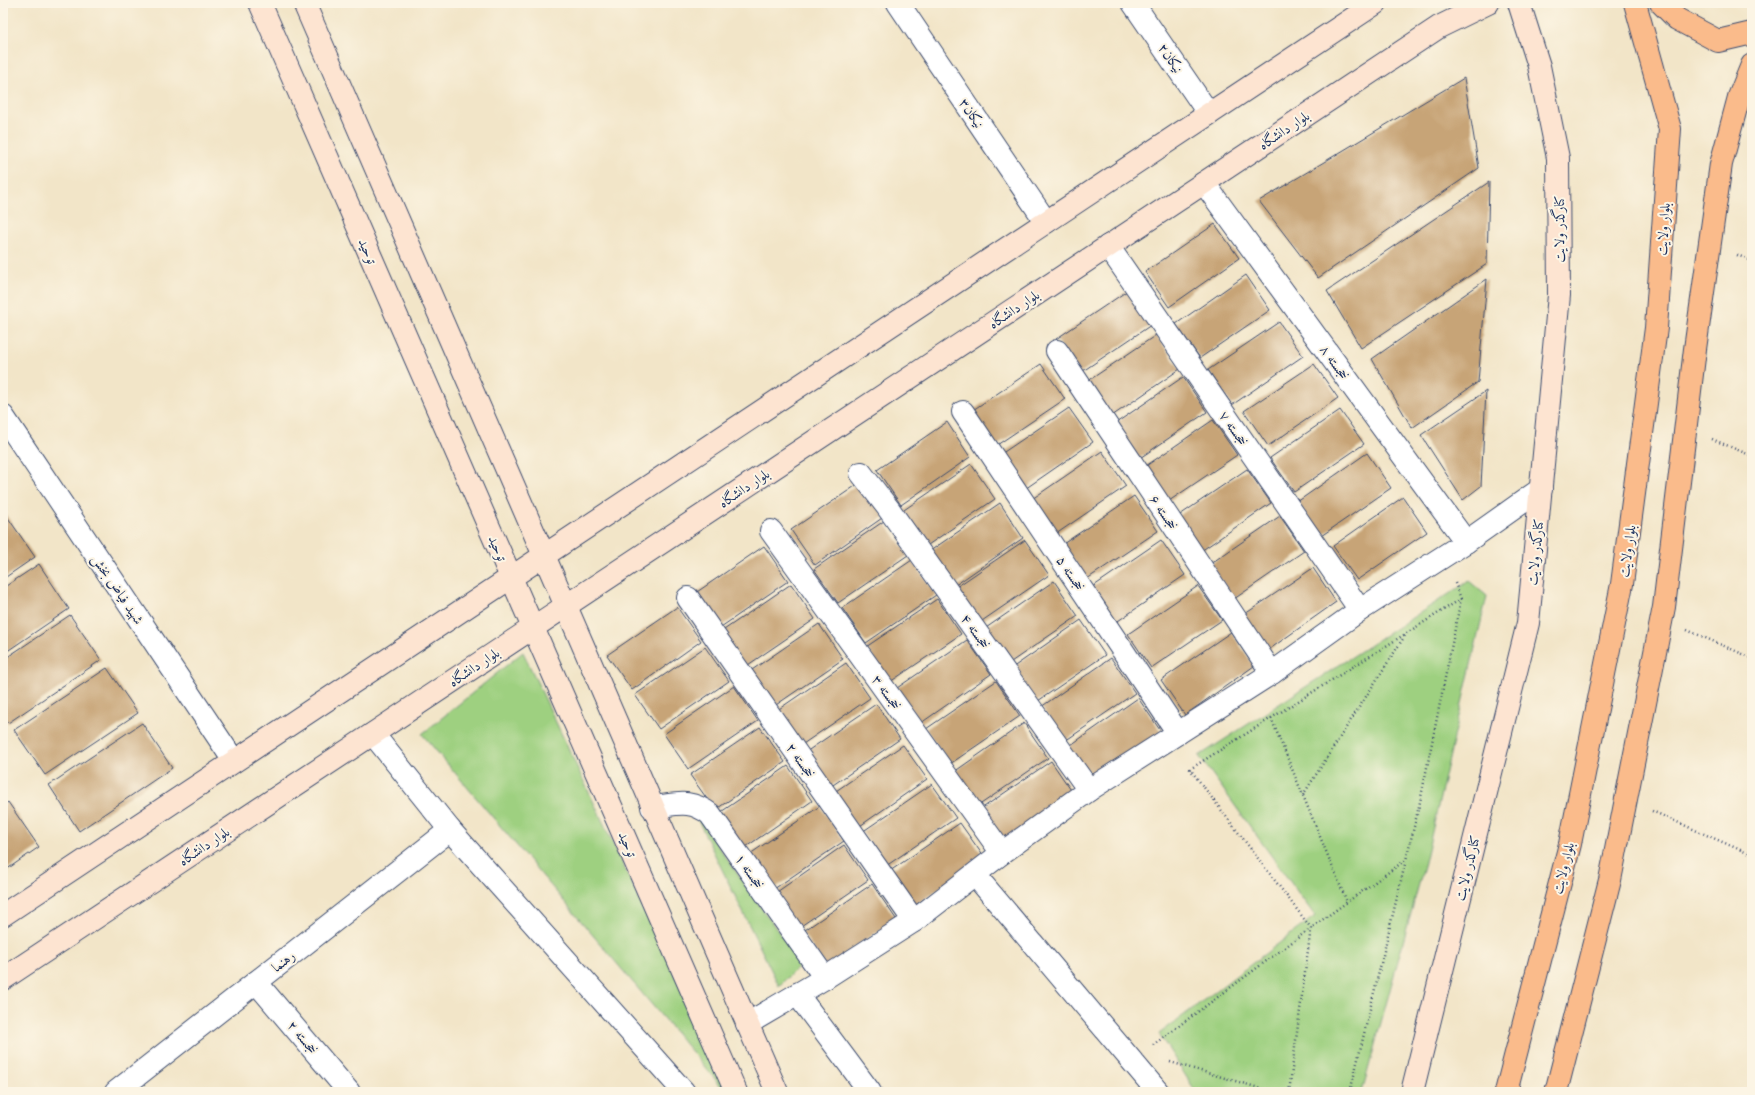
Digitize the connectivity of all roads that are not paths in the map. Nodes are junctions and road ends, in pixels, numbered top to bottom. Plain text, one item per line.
1 (260, 3) edge
2 (304, 3) edge
3 (898, 3) edge
4 (1133, 3) edge
5 (1376, 3) edge
6 (1488, 3) edge
7 (1519, 3) edge
8 (1635, 3) edge
9 (1661, 3) edge
10 (1752, 33) edge
11 (1752, 65) edge
12 (1209, 114) junction
13 (1204, 183) junction
14 (1046, 222) junction
15 (1108, 246) junction
16 (1056, 351) dead end
17 (963, 412) dead end
18 (3, 416) edge
19 (861, 473) dead end
20 (1541, 489) junction
21 (771, 531) dead end
22 (1466, 542) junction
23 (543, 556) junction
24 (511, 578) junction
25 (688, 598) dead end
26 (565, 606) junction
27 (1360, 610) junction
28 (533, 628) junction
29 (1272, 673) junction
30 (1178, 733) junction
31 (373, 734) junction
32 (234, 762) junction
33 (1089, 790) junction
34 (652, 807) junction
35 (450, 830) junction
36 (1002, 853) junction
37 (974, 875) junction
38 (3, 915) edge
39 (914, 921) junction
40 (825, 978) junction
41 (3, 979) edge
42 (256, 982) junction
43 (796, 994) junction
44 (747, 1024) junction
45 (116, 1092) edge
46 (349, 1092) edge
47 (684, 1092) edge
48 (736, 1092) edge
49 (776, 1092) edge
50 (870, 1092) edge
51 (1158, 1092) edge
52 (1412, 1092) edge
53 (1506, 1092) edge
54 (1556, 1092) edge

1 - 24 street, توحید
2 - 23 street
3 - 14 street, نیکان۳
4 - 12 street, نیکان۲
5 - 12 street
6 - 13 street, بلوار دانشگاه
7 - 20 street, کنارگذر ولایت
8 - 53 main road, بلوار ولایت
9 - 10 main road
11 - 54 main road
12 - 14 street
13 - 15 street, بلوار دانشگاه
13 - 22 street, خجسته ۸
14 - 23 street
15 - 26 street, بلوار دانشگاه
15 - 27 street, خجسته ۷
16 - 29 street, خجسته ۶
17 - 30 street, خجسته ۵
18 - 32 street, شهید فیاض بخش
19 - 33 street, خجسته ۴
20 - 22 street
20 - 52 street, کنارگذر ولایت
21 - 36 street, خجسته ۳
22 - 27 street
23 - 24 street
23 - 26 street
24 - 28 street, توحید
24 - 32 street
25 - 39 street, خجسته ۲
26 - 28 street, بلوار دانشگاه
26 - 34 street
27 - 29 street
28 - 31 street, بلوار دانشگاه
28 - 48 street, توحید
29 - 30 street
30 - 33 street
31 - 35 street
31 - 41 street, بلوار دانشگاه
32 - 38 street
33 - 36 street
34 - 40 street, خجسته ۱
34 - 44 street
35 - 42 street, رهنما
35 - 47 street
36 - 37 street
37 - 39 street
37 - 51 street
39 - 40 street
40 - 43 street
42 - 45 street, رهنما
42 - 46 street, خجسته ۲
43 - 44 street
43 - 50 street
44 - 49 street

